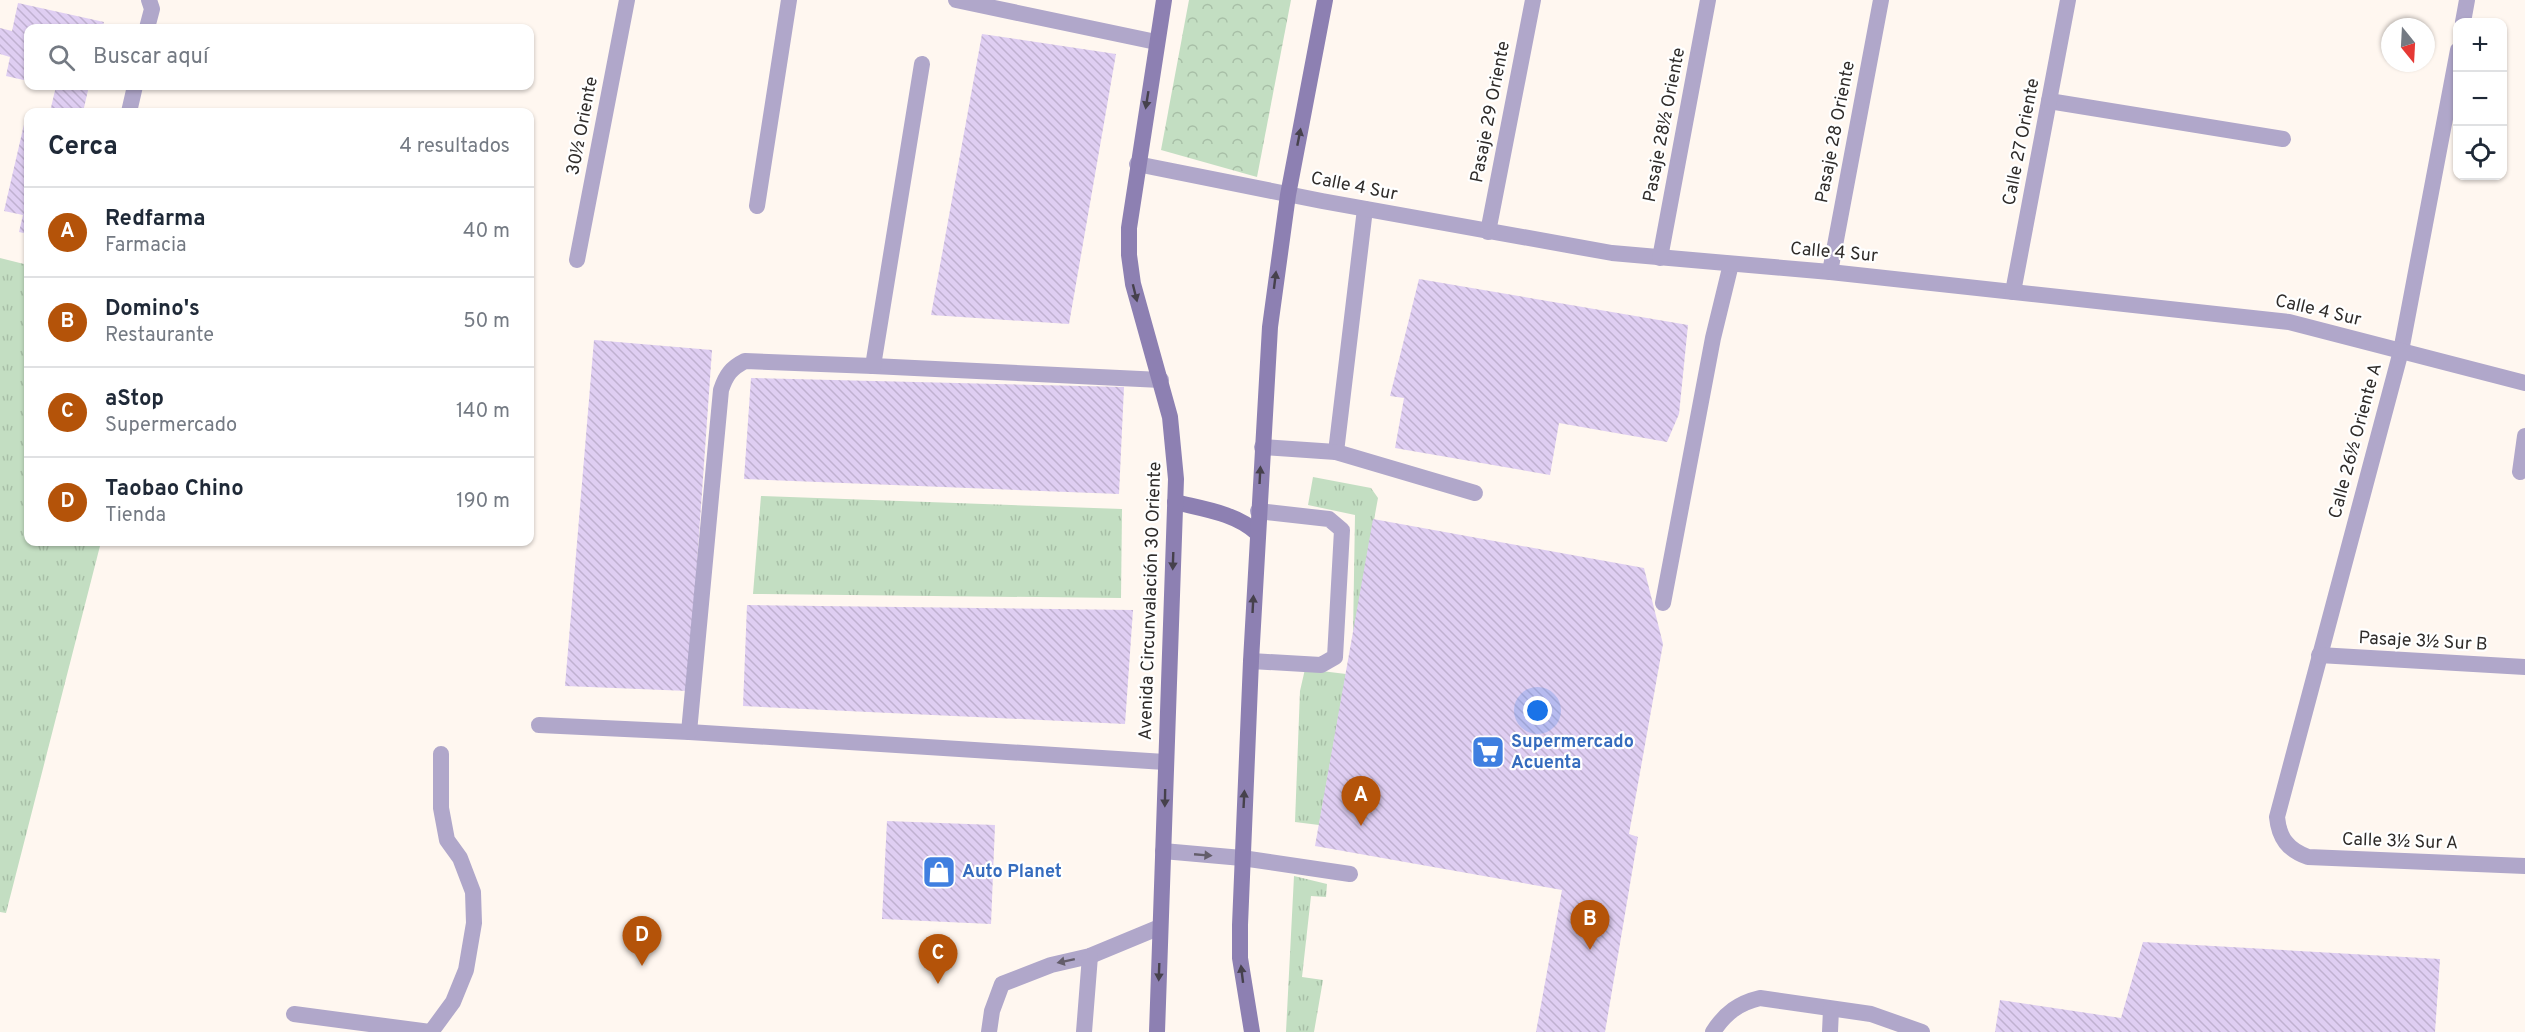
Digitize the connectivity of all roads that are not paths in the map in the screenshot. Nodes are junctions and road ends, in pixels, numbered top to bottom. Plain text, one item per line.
1 (149, 0) edge
2 (627, 0) edge
3 (789, 0) edge
4 (956, 0) edge
5 (1164, 0) edge
6 (1325, 0) edge
7 (1533, 0) edge
8 (1708, 0) edge
9 (1881, 0) edge
10 (2068, 0) edge
11 (2467, 0) edge
12 (2464, 18) edge
13 (148, 24) edge
14 (1156, 42) junction
15 (922, 64) dead end
16 (2453, 72) edge
17 (134, 90) edge
18 (2049, 101) junction
19 (130, 108) edge
20 (2283, 138) dead end
21 (1137, 164) junction
22 (1288, 195) junction
23 (757, 206) dead end
24 (1365, 209) junction
25 (1488, 232) junction
26 (1660, 258) junction
27 (577, 260) dead end
28 (1731, 264) junction
29 (1830, 272) junction
30 (2013, 292) junction
31 (2401, 351) junction
32 (873, 366) junction
33 (1161, 380) junction
34 (2525, 383) edge
35 (2525, 436) edge
36 (1262, 447) junction
37 (1336, 452) junction
38 (2520, 472) dead end
39 (1474, 493) dead end
40 (1176, 502) junction
41 (1258, 511) junction
42 (1257, 533) junction
43 (1663, 603) dead end
44 (2319, 656) junction
45 (1251, 661) junction
46 (2525, 667) edge
47 (539, 725) dead end
48 (689, 732) junction
49 (441, 754) dead end
50 (1166, 762) junction
51 (2282, 837) joint
52 (1163, 851) junction
53 (1242, 858) junction
54 (2525, 866) edge
55 (1350, 874) dead end
56 (1160, 927) junction
57 (1090, 957) junction
58 (1832, 1009) junction
59 (294, 1014) dead end
60 (430, 1032) edge
61 (988, 1032) edge
62 (1084, 1032) edge
63 (1157, 1032) edge
64 (1252, 1032) edge
65 (1713, 1032) edge
66 (1830, 1032) edge
67 (1922, 1032) edge

1 - 13 street
2 - 27 street, 30½ Oriente
3 - 23 street
4 - 14 street
5 - 14 main road, Avenida Circunvalación 30 Oriente
22 -> 6 main road
7 - 25 street, Pasaje 29 Oriente
8 - 26 street, Pasaje 28½ Oriente
9 - 29 street, Pasaje 28 Oriente
10 - 18 street, Calle 27 Oriente
11 - 12 street
14 -> 21 main road, Avenida Circunvalación 30 Oriente
15 - 32 street
16 - 31 street, Calle 26½ Oriente A
17 - 19 street
18 - 20 street
18 - 30 street, Calle 27 Oriente
21 - 22 street, Calle 4 Sur
21 -> 33 main road, Avenida Circunvalación 30 Oriente
22 - 24 street, Calle 4 Sur
36 -> 22 main road
24 - 25 street, Calle 4 Sur
24 - 37 street
25 - 26 street, Calle 4 Sur
26 - 28 street, Calle 4 Sur
28 - 29 street, Calle 4 Sur
28 - 43 street
29 - 30 street, Calle 4 Sur
30 - 31 street, Calle 4 Sur
31 - 34 street, Calle 4 Sur
31 - 44 street, Calle 26½ Oriente A
32 - 33 street
32 - 48 street
33 - 40 main road, Avenida Circunvalación 30 Oriente
35 - 38 street
36 - 37 street
41 -> 36 main road
37 - 39 street
40 - 42 main road
40 -> 50 main road, Avenida Circunvalación 30 Oriente
41 - 42 main road
41 - 45 street
45 -> 42 main road
44 - 46 street, Pasaje 3½ Sur B
44 - 51 street, Calle 26½ Oriente A
53 -> 45 main road
47 - 48 street
48 - 50 street
49 - 60 street
50 -> 52 main road, Avenida Circunvalación 30 Oriente
51 - 54 street, Calle 3½ Sur A
52 -> 53 street
52 - 56 main road, Avenida Circunvalación 30 Oriente
53 - 55 street
64 -> 53 main road
56 - 57 street
56 -> 63 main road, Avenida Circunvalación 30 Oriente
57 -> 61 street
57 - 62 street
58 - 65 street
58 - 66 street
58 - 67 street
59 - 60 street

